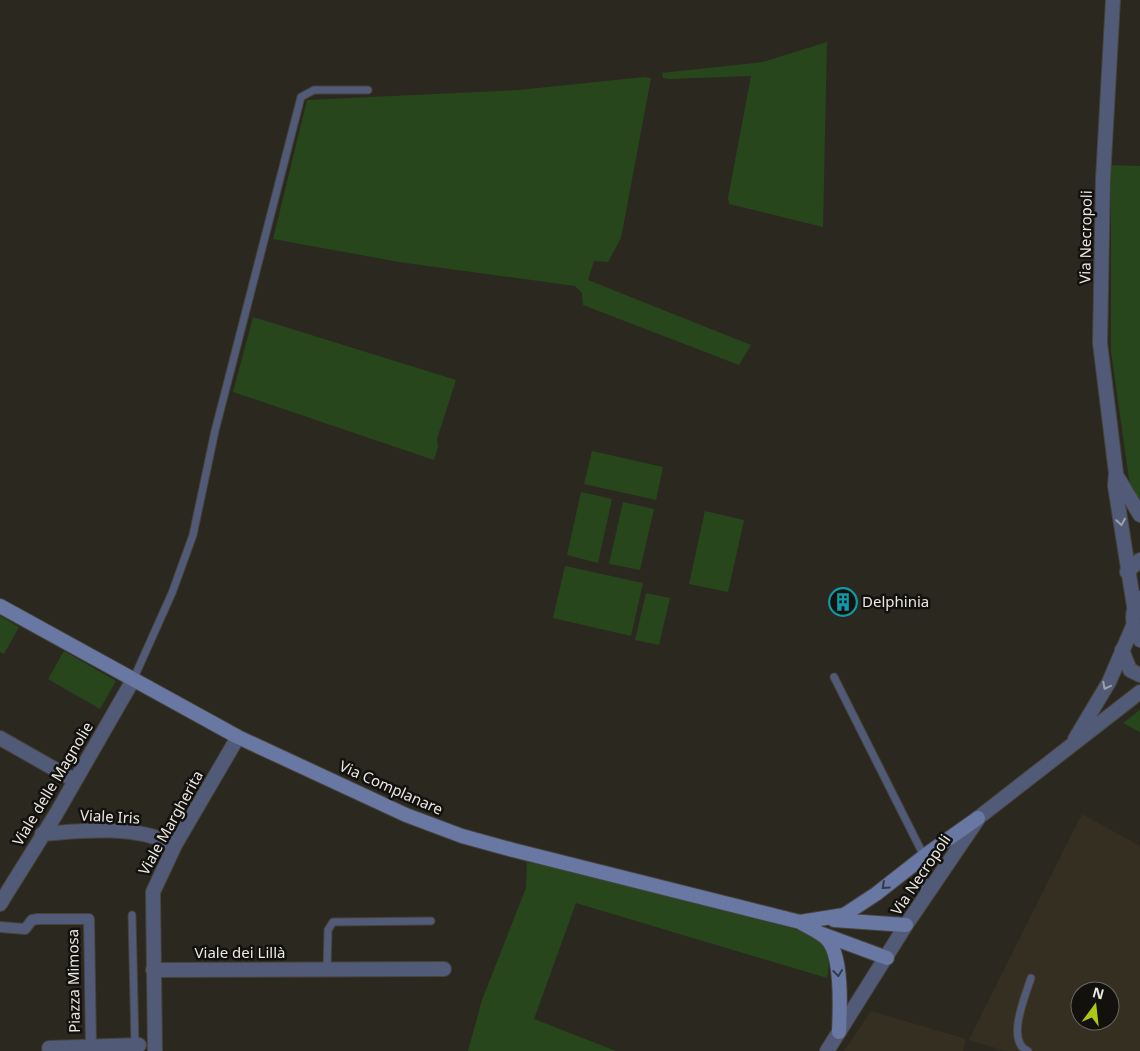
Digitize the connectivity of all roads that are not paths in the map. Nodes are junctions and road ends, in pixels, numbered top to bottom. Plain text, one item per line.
1 (1113, 0) edge
2 (368, 90) dead end
3 (1116, 473) junction
4 (1140, 515) edge
5 (1140, 560) edge
6 (1128, 572) junction
7 (1137, 602) edge
8 (0, 606) edge
9 (1133, 626) junction
10 (1140, 640) edge
11 (1122, 650) junction
12 (1140, 675) edge
13 (834, 677) dead end
14 (133, 680) junction
15 (1140, 692) edge
16 (238, 737) junction
17 (0, 738) edge
18 (1072, 744) junction
19 (74, 780) junction
20 (978, 818) junction
21 (42, 834) junction
22 (175, 845) junction
23 (924, 856) junction
24 (1, 900) edge
25 (924, 901) junction
26 (132, 915) dead end
27 (824, 920) junction
28 (430, 921) dead end
29 (800, 922) junction
30 (906, 925) junction
31 (0, 927) edge
32 (817, 932) junction
33 (887, 958) junction
34 (444, 969) dead end
35 (153, 970) junction
36 (327, 970) junction
37 (1031, 978) dead end
38 (839, 1032) junction
39 (155, 1044) edge
40 (139, 1047) edge
41 (50, 1048) dead end
42 (91, 1048) junction
43 (827, 1051) edge
44 (1028, 1051) edge

1 - 3 street, Via Necropoli
2 - 14 lane
3 - 4 street, Via Necropoli
3 -> 6 street, Via Necropoli
5 - 6 street
6 - 7 street, Via Necropoli
7 - 9 street, Via Necropoli
8 - 14 main road, Via Complanare
9 - 10 street
9 - 11 street
11 - 12 street
11 -> 18 street
13 - 23 lane
14 - 16 main road, Via Complanare
14 - 19 street, Viale delle Magnolie
15 - 18 street, Via Necropoli
16 - 22 street, Viale Margherita
16 - 29 main road, Via Complanare
17 - 19 street
18 - 20 street, Via Necropoli
19 - 21 street, Viale delle Magnolie
20 - 23 main road
20 - 25 street, Via Necropoli
21 - 22 street, Viale Iris
21 - 24 street, Viale delle Magnolie
22 - 35 street, Viale Margherita
23 - 25 lane
23 -> 27 main road
25 - 30 street, Via Necropoli
26 - 40 lane
27 - 29 main road
27 - 30 main road
28 - 36 lane
29 - 32 main road
30 - 33 street, Via Necropoli
31 - 42 street, Piazza Mimosa
32 - 33 main road
32 -> 38 main road
33 - 38 street, Via Necropoli
34 - 36 street, Viale dei Lillà
35 - 36 street, Viale dei Lillà
35 - 39 street, Viale Margherita
37 - 44 lane
38 - 43 street, Via Necropoli
39 - 40 street, Piazza Mimosa
40 - 42 street, Piazza Mimosa
41 - 42 street, Piazza Mimosa

